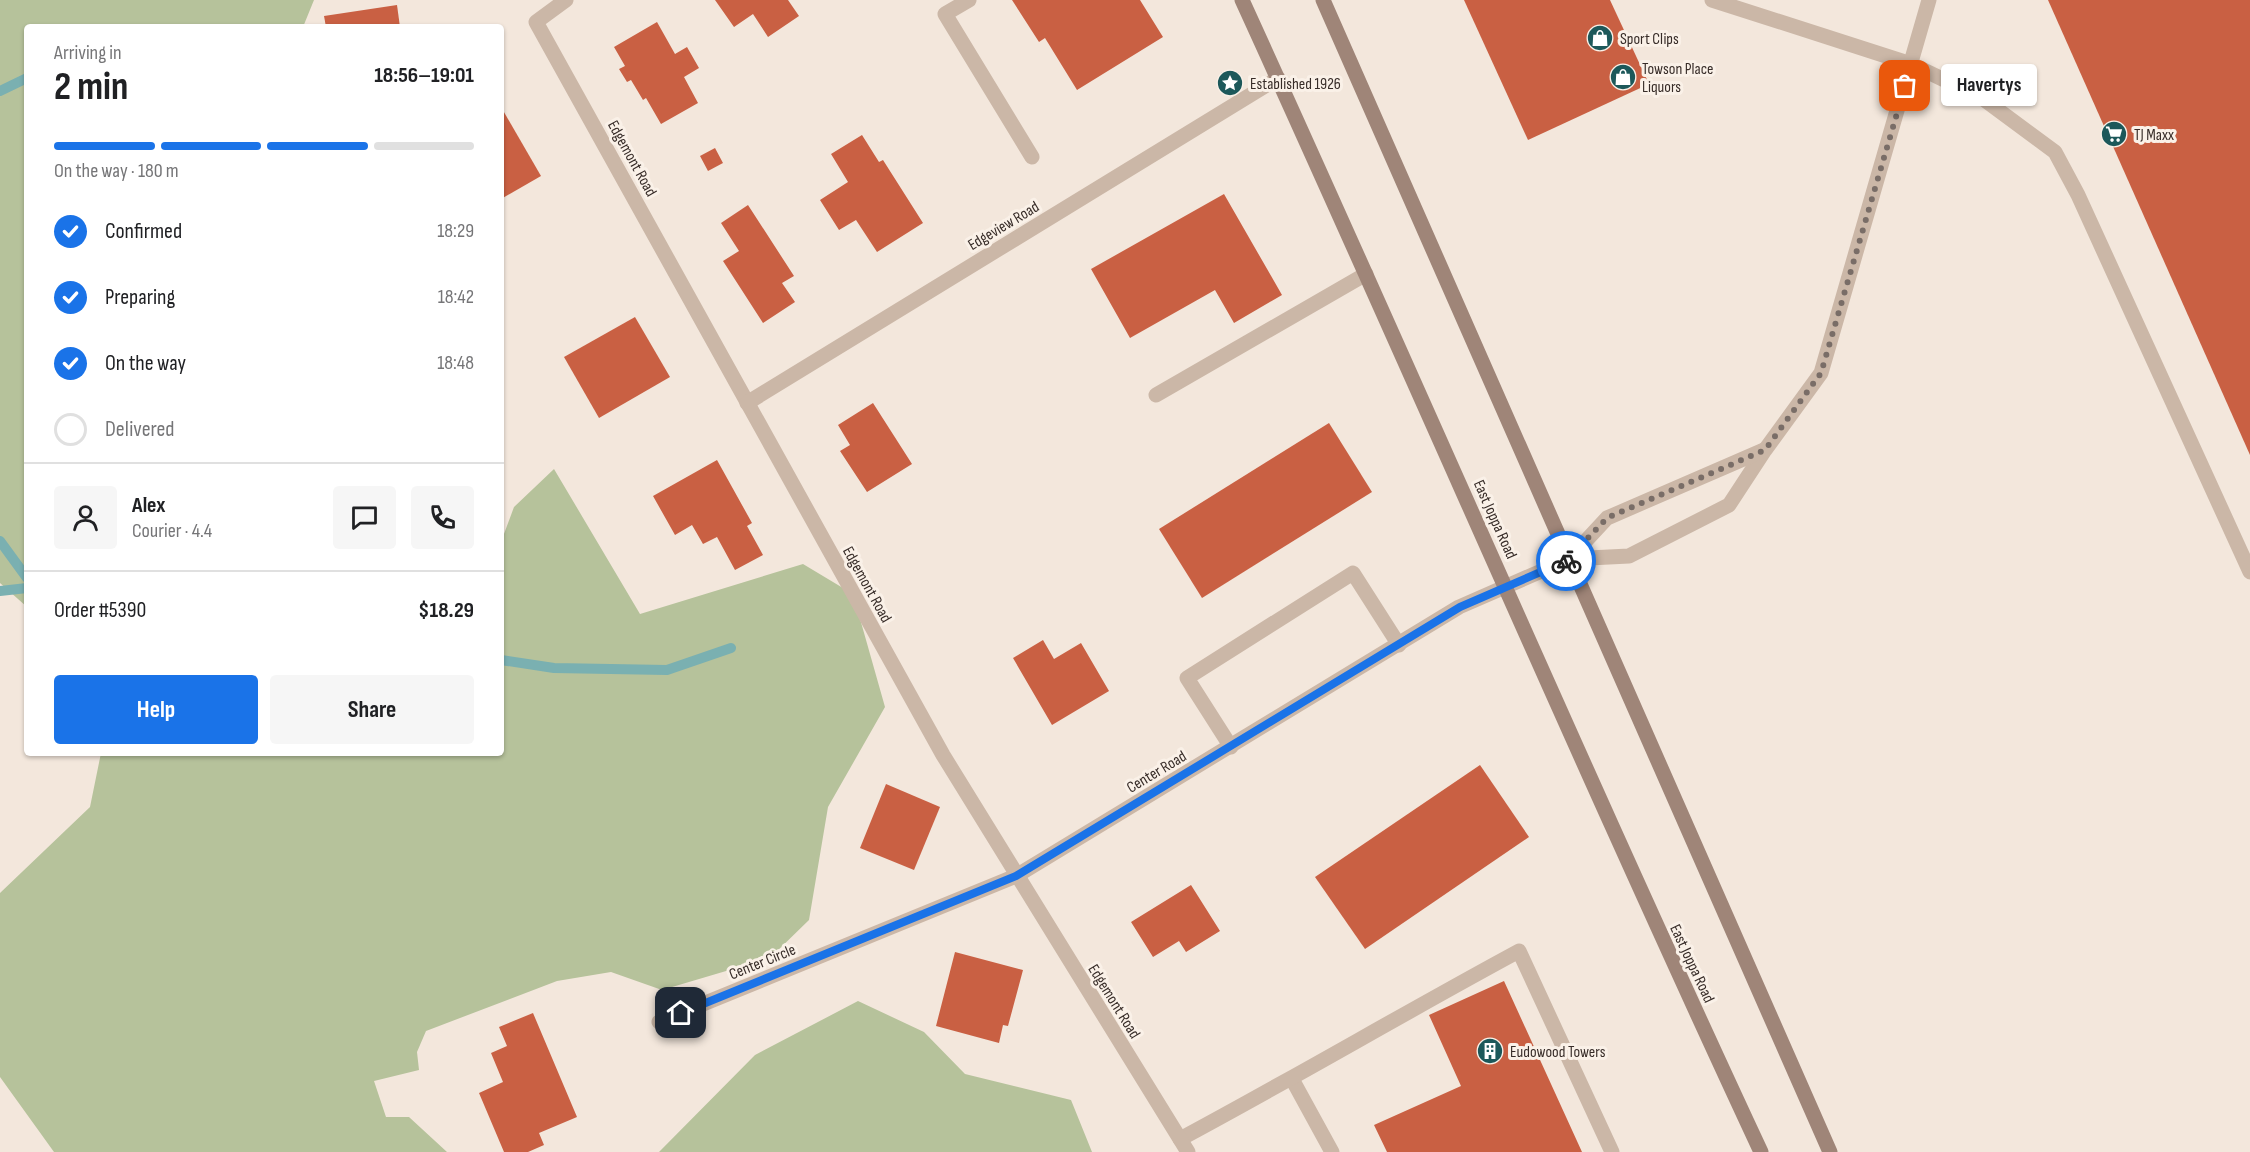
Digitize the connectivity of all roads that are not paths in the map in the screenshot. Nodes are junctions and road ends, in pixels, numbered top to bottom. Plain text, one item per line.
1 (566, 0) edge
2 (969, 0) edge
3 (1242, 0) edge
4 (1323, 0) edge
5 (1712, 0) edge
6 (1929, 0) edge
7 (1911, 64) junction
8 (1278, 78) junction
9 (1032, 157) dead end
10 (1366, 274) junction
11 (1156, 395) dead end
12 (747, 403) junction
13 (1765, 450) junction
14 (1569, 559) junction
15 (2250, 572) edge
16 (1506, 586) junction
17 (1399, 645) junction
18 (1231, 747) junction
19 (1016, 876) junction
20 (811, 960) joint
21 (659, 1022) dead end
22 (1292, 1079) junction
23 (1184, 1145) edge
24 (1332, 1152) edge
25 (1612, 1152) edge
26 (1761, 1152) edge
27 (1830, 1152) edge

1 - 12 street, Edgemont Road
2 - 9 street
3 - 8 main road, East Joppa Road
4 - 14 main road
5 - 7 street
6 - 7 street
7 - 13 street
7 - 15 street
8 - 10 main road, East Joppa Road
8 - 12 street, Edgeview Road
10 - 11 street
10 - 16 main road, East Joppa Road
12 - 19 street, Edgemont Road
13 - 14 street
13 - 14 street
14 - 16 street, Center Road
14 - 27 main road
16 - 17 street, Center Road
16 - 26 main road, East Joppa Road
17 - 18 street, Center Road
17 - 18 street
18 - 19 street, Center Road
19 - 20 street, Center Road
19 - 23 street, Edgemont Road
20 - 21 street, Center Circle
22 - 23 street
22 - 24 street
22 - 25 street

